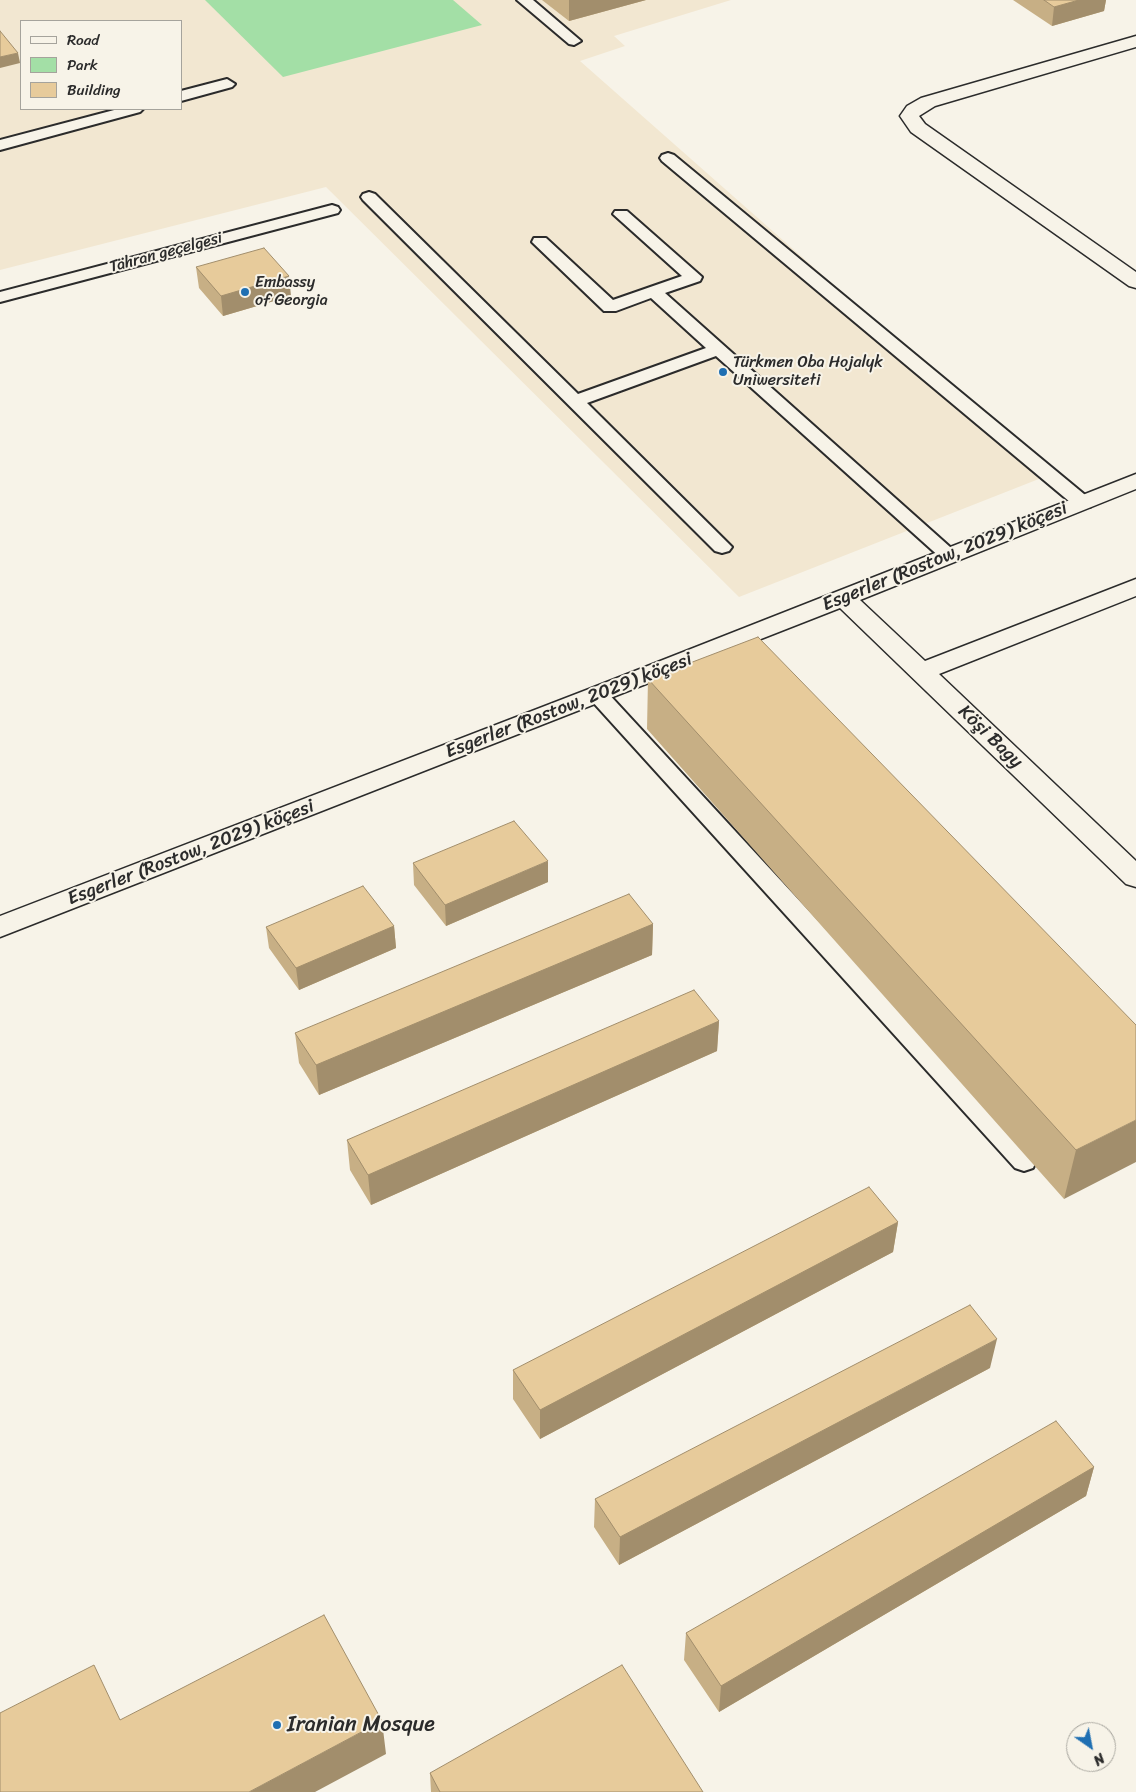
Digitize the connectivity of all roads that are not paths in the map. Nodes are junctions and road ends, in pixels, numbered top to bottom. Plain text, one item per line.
1 (524, 0) edge
2 (1136, 40) edge
3 (574, 41) dead end
4 (227, 84) dead end
5 (182, 96) edge
6 (131, 110) edge
7 (0, 145) edge
8 (668, 158) dead end
9 (369, 197) dead end
10 (332, 210) dead end
11 (621, 214) dead end
12 (540, 242) dead end
13 (1136, 282) edge
14 (654, 292) junction
15 (0, 297) edge
16 (719, 349) junction
17 (576, 401) junction
18 (1136, 481) edge
19 (1083, 503) junction
20 (722, 547) dead end
21 (949, 555) junction
22 (1136, 587) edge
23 (843, 598) junction
24 (921, 672) junction
25 (598, 695) junction
26 (1136, 877) edge
27 (0, 927) edge
28 (1024, 1161) dead end

1 - 3 lane
2 - 13 street
4 - 5 lane
6 - 7 lane
8 - 19 lane
9 - 17 lane
10 - 15 lane, Tähran geçelgesi
11 - 14 lane
12 - 14 lane
14 - 16 lane
16 - 17 lane
16 - 21 lane
17 - 20 lane
18 - 19 street, Esgerler (Rostow, 2029) köçesi
19 - 21 street, Esgerler (Rostow, 2029) köçesi
21 - 23 street, Esgerler (Rostow, 2029) köçesi
22 - 24 street
23 - 24 street, Köşi Bagy
23 - 25 street, Esgerler (Rostow, 2029) köçesi
24 - 26 street, Köşi Bagy
25 - 27 street, Esgerler (Rostow, 2029) köçesi
25 - 28 lane

